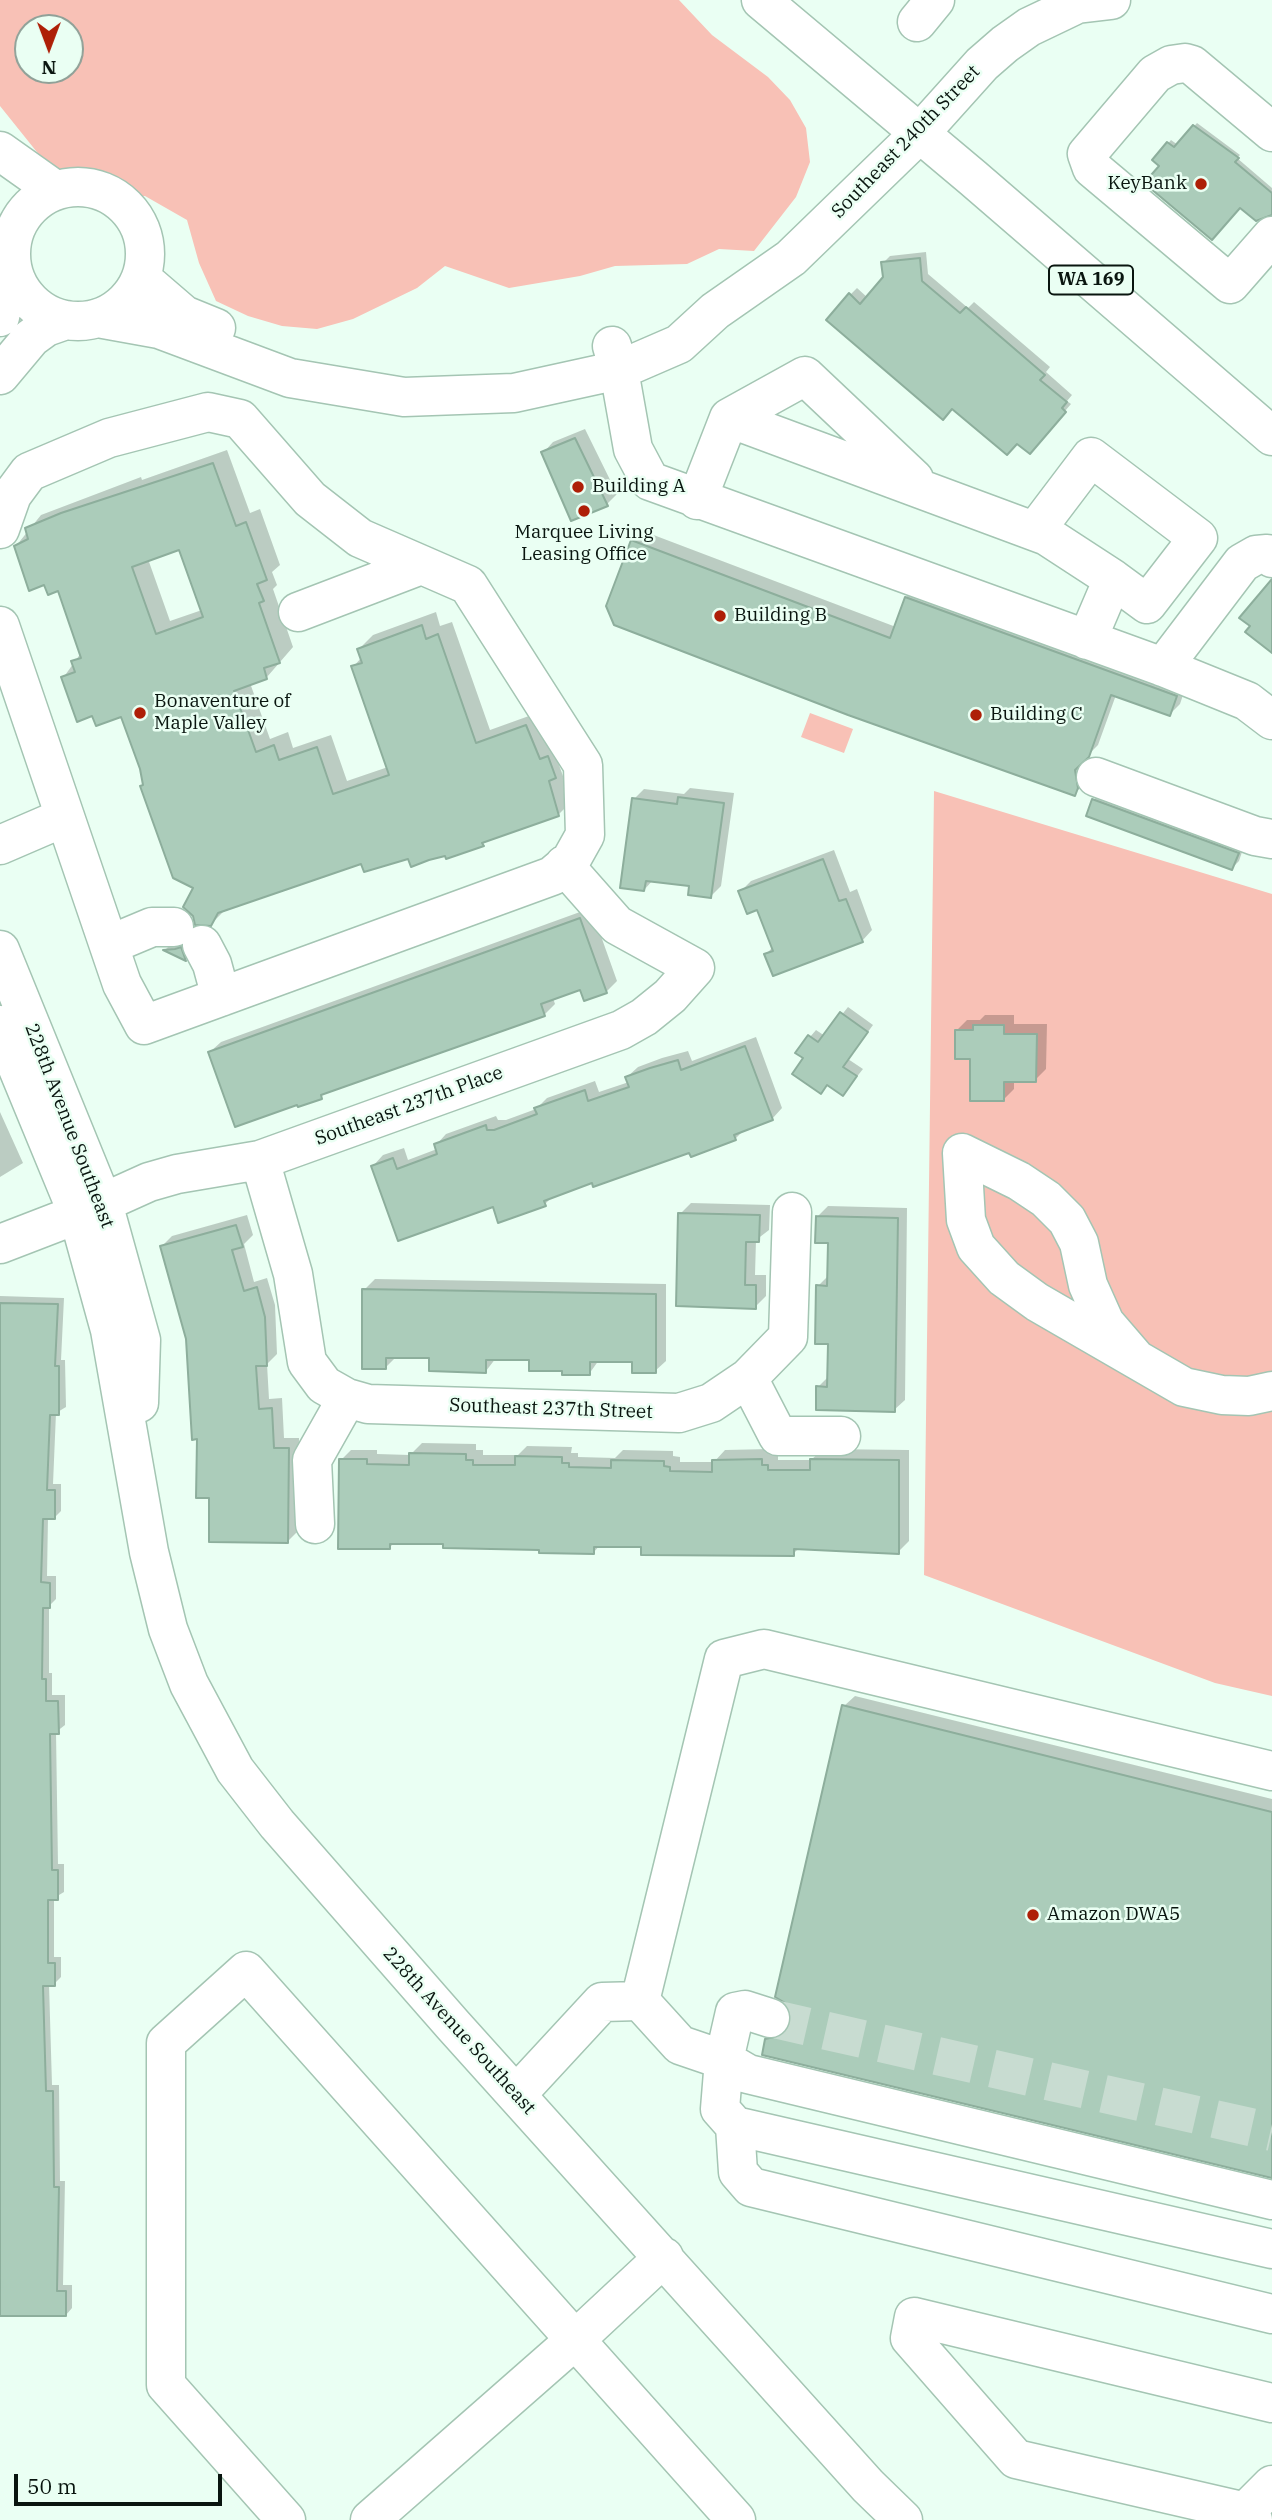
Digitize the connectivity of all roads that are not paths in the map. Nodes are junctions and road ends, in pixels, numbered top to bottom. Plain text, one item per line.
1 (761, 0) edge
2 (1088, 1) edge
3 (1019, 14) edge
4 (1272, 132) edge
5 (920, 133) junction
6 (0, 151) edge
7 (55, 190) junction
8 (9, 230) edge
9 (1272, 236) edge
10 (141, 278) junction
11 (0, 317) edge
12 (82, 319) junction
13 (615, 358) junction
14 (0, 375) edge
15 (729, 418) junction
16 (1272, 436) edge
17 (925, 491) junction
18 (697, 500) junction
19 (0, 529) edge
20 (1035, 531) junction
21 (1272, 558) edge
22 (421, 565) junction
23 (1114, 579) junction
24 (298, 612) dead end
25 (0, 626) edge
26 (1087, 640) junction
27 (1163, 667) junction
28 (1272, 720) edge
29 (1096, 778) dead end
30 (65, 817) junction
31 (1272, 839) edge
32 (0, 845) edge
33 (564, 865) junction
34 (109, 944) junction
35 (0, 950) edge
36 (221, 997) junction
37 (0, 1025) edge
38 (260, 1160) junction
39 (90, 1209) junction
40 (792, 1212) dead end
41 (0, 1244) edge
42 (1136, 1359) junction
43 (747, 1378) junction
44 (1272, 1391) edge
45 (347, 1398) junction
46 (841, 1436) dead end
47 (315, 1524) dead end
48 (1272, 1771) edge
49 (640, 2001) junction
50 (770, 2018) tunnel mouth
51 (724, 2060) junction
52 (516, 2095) junction
53 (735, 2126) junction
54 (1272, 2200) edge
55 (1272, 2249) edge
56 (664, 2257) junction
57 (1272, 2314) edge
58 (575, 2340) junction
59 (1272, 2403) edge
60 (1272, 2485) edge
61 (1245, 2517) edge
62 (286, 2520) edge
63 (370, 2520) edge
64 (736, 2520) edge
65 (903, 2520) edge

1 - 5 street, WA 169
2 - 3 street, Southeast 240th Street
3 - 5 street, Southeast 240th Street
4 - 9 street
5 - 13 street, Southeast 240th Street
5 - 16 street, WA 169
6 - 7 street
7 - 8 street
7 - 10 street
8 - 11 street
8 - 12 street
10 - 12 street
10 - 13 street, Southeast 240th Street
12 - 13 street, Southeast 240th Street
12 - 14 street
13 - 18 street
15 - 17 street
15 - 17 street
15 - 18 street
17 - 20 street
18 - 26 street
19 - 22 street
20 - 23 street
20 - 23 street
21 - 27 street
22 - 24 street
22 - 33 street
23 - 26 street
25 - 30 street
26 - 27 street
27 - 28 street
29 - 31 street
30 - 32 street
30 - 34 street
33 - 36 street
33 - 38 street, Southeast 237th Place
34 - 36 street
34 - 36 street
35 - 39 street, 228th Avenue Southeast
37 - 39 street, 228th Avenue Southeast
38 - 39 street, Southeast 237th Place
38 - 45 street
39 - 41 street, Southeast 237th Place
39 - 52 street, 228th Avenue Southeast
40 - 43 street, Southeast 237th Street
42 - 42 street
42 - 44 street
43 - 45 street, Southeast 237th Street
43 - 46 street
45 - 47 street
48 - 49 street
49 - 51 street
49 - 52 street
50 - 51 street
51 - 53 street
51 - 54 street
52 - 56 street, 228th Avenue Southeast
53 - 55 street
53 - 57 street
56 - 58 street
56 - 65 street, 228th Avenue Southeast
58 - 62 street
58 - 63 street
58 - 64 street
59 - 61 street
60 - 61 street

